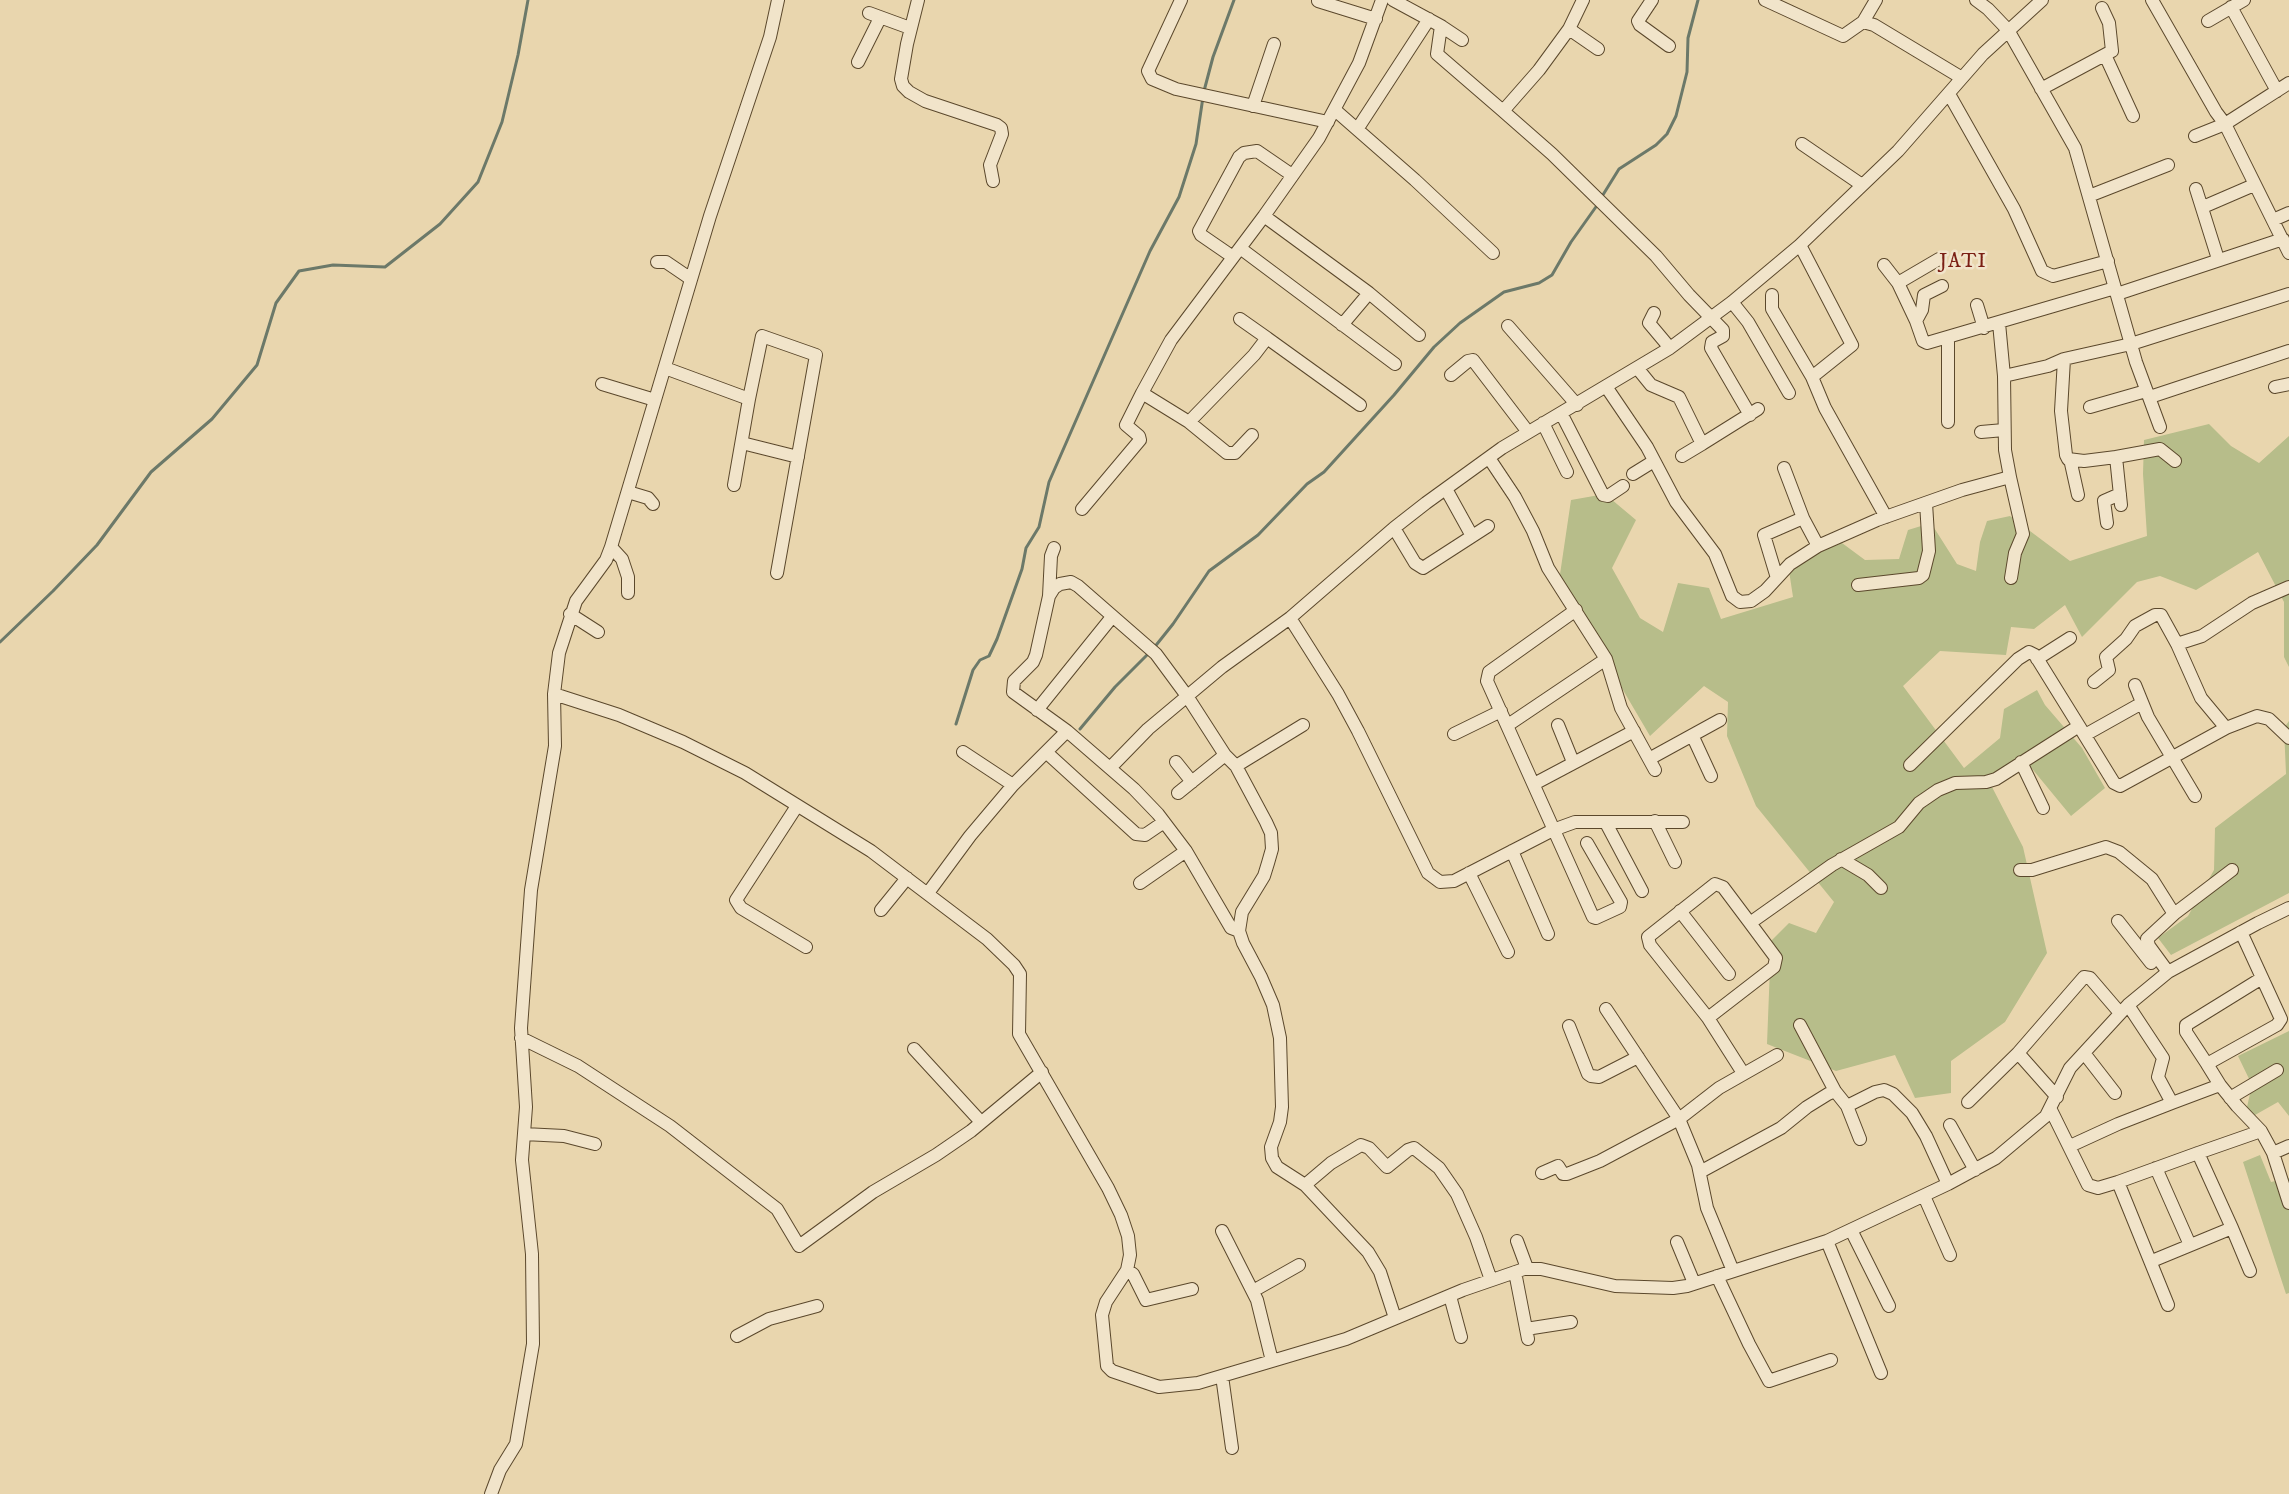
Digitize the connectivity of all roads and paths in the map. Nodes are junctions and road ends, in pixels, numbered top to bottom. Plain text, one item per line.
1 (778, 0) edge
2 (918, 0) edge
3 (1180, 0) edge
4 (1382, 0) edge
5 (1393, 0) edge
6 (1583, 0) edge
7 (1652, 0) edge
8 (1765, 0) edge
9 (1876, 0) edge
10 (1976, 0) edge
11 (2042, 0) edge
12 (2152, 0) edge
13 (2244, 0) edge
14 (1318, 1) dead end
15 (2102, 8) dead end
16 (2231, 8) junction
17 (1376, 19) junction
18 (1429, 19) junction
19 (2208, 21) dead end
20 (1863, 22) junction
21 (1440, 26) junction
22 (910, 28) junction
23 (1570, 29) junction
24 (2008, 30) junction
25 (1462, 40) dead end
26 (1274, 44) dead end
27 (1669, 46) dead end
28 (1598, 49) dead end
29 (2105, 55) junction
30 (858, 62) dead end
31 (1962, 78) junction
32 (2289, 83) edge
33 (2041, 89) junction
34 (2278, 91) junction
35 (1949, 94) junction
36 (1252, 106) junction
37 (1335, 110) junction
38 (1503, 111) junction
39 (2133, 116) dead end
40 (1328, 122) junction
41 (2225, 124) junction
42 (1358, 128) junction
43 (2195, 136) dead end
44 (1802, 144) dead end
45 (2168, 165) dead end
46 (1292, 175) junction
47 (993, 181) dead end
48 (1862, 185) junction
49 (2254, 185) junction
50 (2196, 189) dead end
51 (2089, 196) junction
52 (2203, 207) junction
53 (2289, 213) edge
54 (1264, 216) junction
55 (2273, 220) junction
56 (2283, 238) junction
57 (1800, 245) junction
58 (1237, 253) junction
59 (1493, 253) dead end
60 (2289, 253) edge
61 (1939, 259) dead end
62 (2218, 259) junction
63 (2108, 261) junction
64 (657, 262) dead end
65 (1884, 265) dead end
66 (691, 279) junction
67 (1898, 283) junction
68 (1942, 286) dead end
69 (2116, 291) junction
70 (1369, 293) junction
71 (2289, 294) edge
72 (1772, 295) dead end
73 (1732, 302) junction
74 (1977, 305) dead end
75 (1654, 314) dead end
76 (1712, 318) junction
77 (1240, 319) dead end
78 (1916, 322) junction
79 (1999, 323) junction
80 (1342, 325) junction
81 (1508, 326) dead end
82 (1984, 328) junction
83 (1419, 335) dead end
84 (1267, 338) junction
85 (1948, 338) junction
86 (2132, 344) junction
87 (1670, 348) junction
88 (2289, 351) edge
89 (2064, 359) junction
90 (1395, 364) dead end
91 (665, 368) junction
92 (1638, 369) junction
93 (1451, 375) dead end
94 (2004, 376) junction
95 (1812, 377) junction
96 (602, 384) dead end
97 (2289, 384) edge
98 (2276, 387) dead end
99 (1607, 388) junction
100 (1142, 393) junction
101 (1788, 393) dead end
102 (2148, 394) junction
103 (749, 399) junction
104 (655, 400) junction
105 (1360, 405) dead end
106 (1577, 405) junction
107 (2090, 407) dead end
108 (1562, 413) junction
109 (1189, 422) junction
110 (1948, 422) dead end
111 (1543, 423) junction
112 (2160, 428) dead end
113 (2004, 430) junction
114 (1528, 432) junction
115 (1981, 432) dead end
116 (1252, 435) dead end
117 (742, 443) junction
118 (1702, 444) junction
119 (1682, 456) dead end
120 (798, 457) junction
121 (2116, 457) junction
122 (1489, 458) junction
123 (2070, 459) junction
124 (1654, 461) junction
125 (2175, 462) dead end
126 (1784, 468) dead end
127 (1567, 472) dead end
128 (1633, 474) dead end
129 (2010, 477) junction
130 (734, 485) dead end
131 (1623, 486) dead end
132 (1446, 490) junction
133 (628, 492) junction
134 (2078, 495) dead end
135 (1926, 503) junction
136 (653, 504) dead end
137 (1082, 509) dead end
138 (1886, 517) junction
139 (1803, 518) junction
140 (2107, 522) dead end
141 (1488, 526) dead end
142 (1394, 528) junction
143 (1472, 536) junction
144 (1818, 546) junction
145 (611, 547) junction
146 (1054, 548) dead end
147 (777, 573) dead end
148 (1777, 578) junction
149 (2011, 578) dead end
150 (1858, 585) dead end
151 (2289, 586) edge
152 (628, 594) dead end
153 (1049, 596) junction
154 (1576, 610) junction
155 (570, 614) junction
156 (1112, 617) junction
157 (1290, 618) junction
158 (598, 632) dead end
159 (2070, 638) dead end
160 (2178, 644) junction
161 (1606, 659) junction
162 (2037, 659) junction
163 (2094, 682) dead end
164 (2136, 685) dead end
165 (554, 694) junction
166 (1187, 696) junction
167 (2142, 703) junction
168 (1037, 710) junction
169 (1501, 711) junction
170 (1720, 720) dead end
171 (1303, 725) dead end
172 (1508, 725) junction
173 (1558, 725) dead end
174 (2226, 728) junction
175 (2082, 730) junction
176 (1067, 731) junction
177 (1634, 731) junction
178 (1454, 734) dead end
179 (1693, 737) junction
180 (2289, 738) edge
181 (963, 752) dead end
182 (1046, 752) junction
183 (1225, 755) junction
184 (2172, 756) junction
185 (1176, 762) dead end
186 (1573, 762) junction
187 (2022, 762) junction
188 (1910, 765) dead end
189 (1236, 766) junction
190 (1111, 767) junction
191 (1712, 776) dead end
192 (1192, 782) junction
193 (1534, 784) junction
194 (1013, 785) junction
195 (1178, 793) dead end
196 (2195, 796) dead end
197 (797, 806) junction
198 (2043, 808) dead end
199 (1655, 821) junction
200 (1164, 822) junction
201 (1683, 822) dead end
202 (1606, 823) junction
203 (1554, 830) junction
204 (1587, 843) dead end
205 (1186, 851) junction
206 (1512, 851) junction
207 (1841, 860) junction
208 (1675, 862) dead end
209 (2020, 870) dead end
210 (2232, 870) dead end
211 (1469, 873) junction
212 (907, 878) junction
213 (1140, 883) dead end
214 (1881, 888) dead end
215 (1642, 891) dead end
216 (928, 893) junction
217 (2289, 908) edge
218 (882, 910) dead end
219 (1680, 911) junction
220 (2174, 914) junction
221 (2118, 922) dead end
222 (1750, 923) junction
223 (1239, 931) junction
224 (2241, 932) junction
225 (1548, 934) dead end
226 (806, 947) dead end
227 (1508, 952) dead end
228 (1729, 974) dead end
229 (2165, 975) junction
230 (2262, 978) junction
231 (1606, 1009) dead end
232 (2124, 1009) junction
233 (1708, 1018) junction
234 (1800, 1025) dead end
235 (1569, 1026) dead end
236 (521, 1038) junction
237 (914, 1049) dead end
238 (2018, 1053) junction
239 (2084, 1053) junction
240 (1638, 1056) junction
241 (1777, 1056) dead end
242 (2207, 1064) junction
243 (2277, 1070) dead end
244 (1042, 1072) junction
245 (1743, 1073) junction
246 (2220, 1085) junction
247 (1835, 1091) junction
248 (2115, 1093) dead end
249 (2057, 1097) junction
250 (2230, 1098) junction
251 (1968, 1102) dead end
252 (2172, 1103) junction
253 (1847, 1106) junction
254 (2051, 1110) junction
255 (1678, 1119) junction
256 (981, 1122) junction
257 (1950, 1125) dead end
258 (2261, 1131) junction
259 (524, 1134) junction
260 (1860, 1139) dead end
261 (595, 1144) dead end
262 (2070, 1146) junction
263 (2289, 1146) edge
264 (2198, 1153) junction
265 (2273, 1153) junction
266 (2156, 1168) junction
267 (1975, 1170) junction
268 (1700, 1172) junction
269 (1542, 1173) dead end
270 (2118, 1182) junction
271 (1305, 1184) junction
272 (1948, 1184) junction
273 (1924, 1196) junction
274 (2289, 1203) edge
275 (2232, 1228) junction
276 (1851, 1230) junction
277 (1222, 1231) dead end
278 (1517, 1241) dead end
279 (1827, 1241) junction
280 (1677, 1242) dead end
281 (2190, 1245) junction
282 (1950, 1255) dead end
283 (2152, 1261) junction
284 (1299, 1265) dead end
285 (1127, 1270) junction
286 (1521, 1270) junction
287 (1733, 1271) junction
288 (2250, 1271) dead end
289 (1717, 1276) junction
290 (1491, 1280) junction
291 (1694, 1283) junction
292 (1192, 1290) dead end
293 (1253, 1291) junction
294 (1450, 1296) junction
295 (2168, 1305) dead end
296 (817, 1306) dead end
297 (1888, 1306) dead end
298 (1395, 1318) junction
299 (1571, 1322) dead end
300 (737, 1336) dead end
301 (1461, 1337) dead end
302 (1830, 1360) dead end
303 (1272, 1361) junction
304 (1881, 1373) dead end
305 (1222, 1376) junction
306 (1232, 1448) dead end
307 (490, 1494) edge

1 - 66 street
2 - 22 street
3 - 36 street
4 - 17 street
5 - 18 street
6 - 23 street
7 - 27 street
8 - 20 street
9 - 20 street
10 - 24 street
11 - 24 street
12 - 41 street
13 - 16 street
14 - 17 street
15 - 29 street
16 - 19 street
16 - 34 street
17 - 37 street
18 - 21 street
18 - 42 street
20 - 31 street
21 - 25 street
21 - 38 street
22 - 30 street
22 - 47 street
23 - 28 street
23 - 38 street
24 - 31 street
24 - 33 street
26 - 36 street
29 - 33 street
29 - 39 street
31 - 35 street
32 - 34 street
33 - 51 street
34 - 41 street
35 - 48 street
35 - 63 street
36 - 40 street
37 - 40 street
37 - 42 street
38 - 76 street
40 - 46 street
41 - 43 street
41 - 49 street
42 - 59 street
44 - 48 street
45 - 51 street
46 - 54 street
46 - 58 street
48 - 57 street
49 - 52 street
49 - 55 street
50 - 52 street
51 - 63 street
52 - 62 street
53 - 55 street
54 - 58 street
54 - 70 street
55 - 56 street
56 - 60 street
56 - 62 street
57 - 73 street
57 - 95 street
58 - 80 street
58 - 100 street
61 - 67 street
62 - 69 street
63 - 69 street
64 - 66 street
65 - 67 street
66 - 91 street
67 - 78 street
68 - 78 street
69 - 79 street
69 - 86 street
70 - 80 street
70 - 83 street
71 - 86 street
72 - 95 street
73 - 76 street
73 - 101 street
74 - 82 street
75 - 87 street
76 - 87 street
76 - 118 street
77 - 84 street
78 - 85 street
79 - 82 street
79 - 94 street
80 - 90 street
81 - 106 street
82 - 85 street
84 - 105 street
84 - 109 street
85 - 110 street
86 - 89 street
86 - 102 street
87 - 92 street
88 - 102 street
89 - 94 street
89 - 123 street
91 - 103 street
91 - 104 street
92 - 99 street
92 - 118 street
93 - 114 street
94 - 113 street
95 - 138 street
96 - 104 street
97 - 98 street
99 - 106 street
99 - 124 street
100 - 109 street
100 - 137 street
102 - 107 street
102 - 112 street
103 - 117 street
103 - 120 street
104 - 133 street
106 - 108 street
108 - 111 street
108 - 131 street
109 - 116 street
111 - 114 street
111 - 127 street
113 - 115 street
113 - 129 street
114 - 122 street
117 - 120 street
117 - 130 street
118 - 119 street
120 - 147 street
121 - 123 street
121 - 125 street
121 - 140 street
122 - 132 street
122 - 154 street
123 - 134 street
124 - 128 street
124 - 148 street
126 - 139 street
129 - 135 street
129 - 149 street
132 - 142 street
132 - 143 street
133 - 136 street
133 - 145 street
135 - 138 street
135 - 150 street
138 - 144 street
139 - 144 street
139 - 148 street
141 - 143 street
142 - 143 street
142 - 157 street
144 - 148 street
145 - 152 street
145 - 155 street
146 - 153 street
151 - 160 street
153 - 156 street
153 - 168 street
154 - 161 street
154 - 169 street
155 - 158 street
155 - 165 street
156 - 166 street
156 - 168 street
157 - 166 street
157 - 211 street
159 - 162 street
160 - 163 street
160 - 174 street
161 - 172 street
161 - 177 street
162 - 175 street
162 - 188 street
164 - 167 street
165 - 197 street
165 - 236 street
166 - 183 street
166 - 190 street
167 - 175 street
167 - 184 street
168 - 176 street
169 - 172 street
169 - 178 street
170 - 179 street
171 - 189 street
172 - 193 street
173 - 186 street
174 - 180 street
174 - 184 street
175 - 184 street
175 - 187 street
176 - 182 street
176 - 190 street
177 - 179 street
177 - 186 street
179 - 191 street
181 - 194 street
182 - 194 street
182 - 200 street
183 - 189 street
183 - 192 street
184 - 196 street
185 - 192 street
186 - 193 street
187 - 198 street
187 - 207 street
189 - 223 street
190 - 200 street
192 - 195 street
193 - 203 street
194 - 216 street
197 - 212 street
197 - 226 street
199 - 201 street
199 - 202 street
199 - 208 street
200 - 205 street
202 - 203 street
202 - 215 street
203 - 204 street
203 - 206 street
205 - 213 street
205 - 223 street
206 - 211 street
206 - 225 street
207 - 214 street
207 - 222 street
209 - 220 street
210 - 220 street
211 - 227 street
212 - 216 street
212 - 218 street
216 - 244 street
217 - 224 street
219 - 222 street
219 - 228 street
219 - 233 street
220 - 229 street
221 - 229 street
222 - 233 street
223 - 271 street
224 - 229 street
224 - 230 street
229 - 232 street
230 - 242 street
230 - 242 street
231 - 240 street
232 - 238 street
232 - 239 street
232 - 252 street
233 - 245 street
234 - 247 street
235 - 240 street
236 - 256 street
236 - 259 street
237 - 256 street
238 - 249 street
238 - 251 street
239 - 248 street
239 - 249 street
240 - 255 street
241 - 245 street
242 - 246 street
243 - 250 street
244 - 256 street
244 - 285 street
245 - 255 street
246 - 250 street
246 - 252 street
247 - 253 street
247 - 268 street
249 - 254 street
250 - 258 street
252 - 262 street
253 - 260 street
253 - 272 street
254 - 262 street
254 - 267 street
255 - 268 street
255 - 269 street
257 - 267 street
258 - 264 street
258 - 265 street
259 - 261 street
259 - 307 street
262 - 270 street
263 - 265 street
264 - 266 street
264 - 275 street
265 - 274 street
266 - 270 street
266 - 281 street
267 - 272 street
268 - 287 street
270 - 283 street
271 - 290 street
271 - 298 street
272 - 273 street
273 - 276 street
273 - 282 street
275 - 281 street
275 - 288 street
276 - 279 street
276 - 297 street
277 - 293 street
278 - 286 street
279 - 287 street
279 - 304 street
280 - 291 street
281 - 283 street
283 - 295 street
284 - 293 street
285 - 292 street
285 - 305 street
286 - 290 street
286 - 291 street
286 - 299 street
287 - 289 street
289 - 291 street
289 - 302 street
290 - 294 street
293 - 303 street
294 - 298 street
294 - 301 street
296 - 300 street
298 - 303 street
303 - 305 street
305 - 306 street

